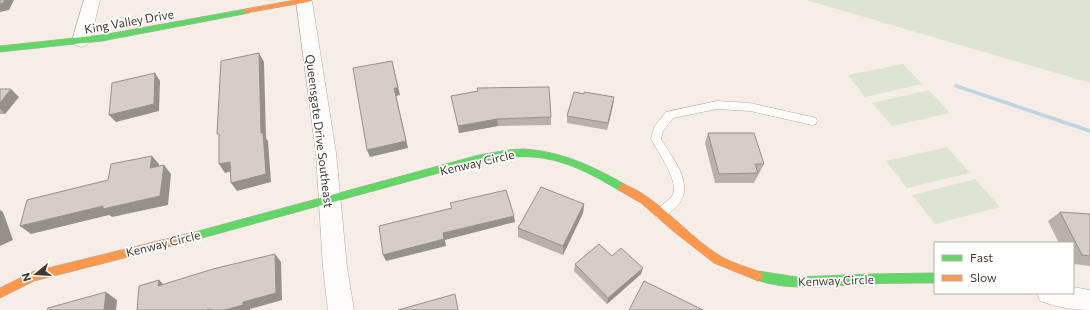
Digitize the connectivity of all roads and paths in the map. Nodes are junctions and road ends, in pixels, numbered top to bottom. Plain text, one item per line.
1 (92, 0) edge
2 (306, 0) edge
3 (81, 41) junction
4 (0, 49) edge
5 (812, 121) dead end
6 (330, 199) junction
7 (660, 214) junction
8 (934, 278) edge
9 (0, 294) edge
10 (1054, 294) edge
11 (1090, 302) edge
12 (341, 310) edge

1 - 3 street
2 - 3 street, King Valley Drive
2 - 6 street, Queensgate Drive Southeast
3 - 4 street, King Valley Drive
5 - 7 lane
6 - 7 street, Kenway Circle
6 - 9 street, Kenway Circle
6 - 12 street, Queensgate Drive Southeast
7 - 8 street, Kenway Circle
10 - 11 street

